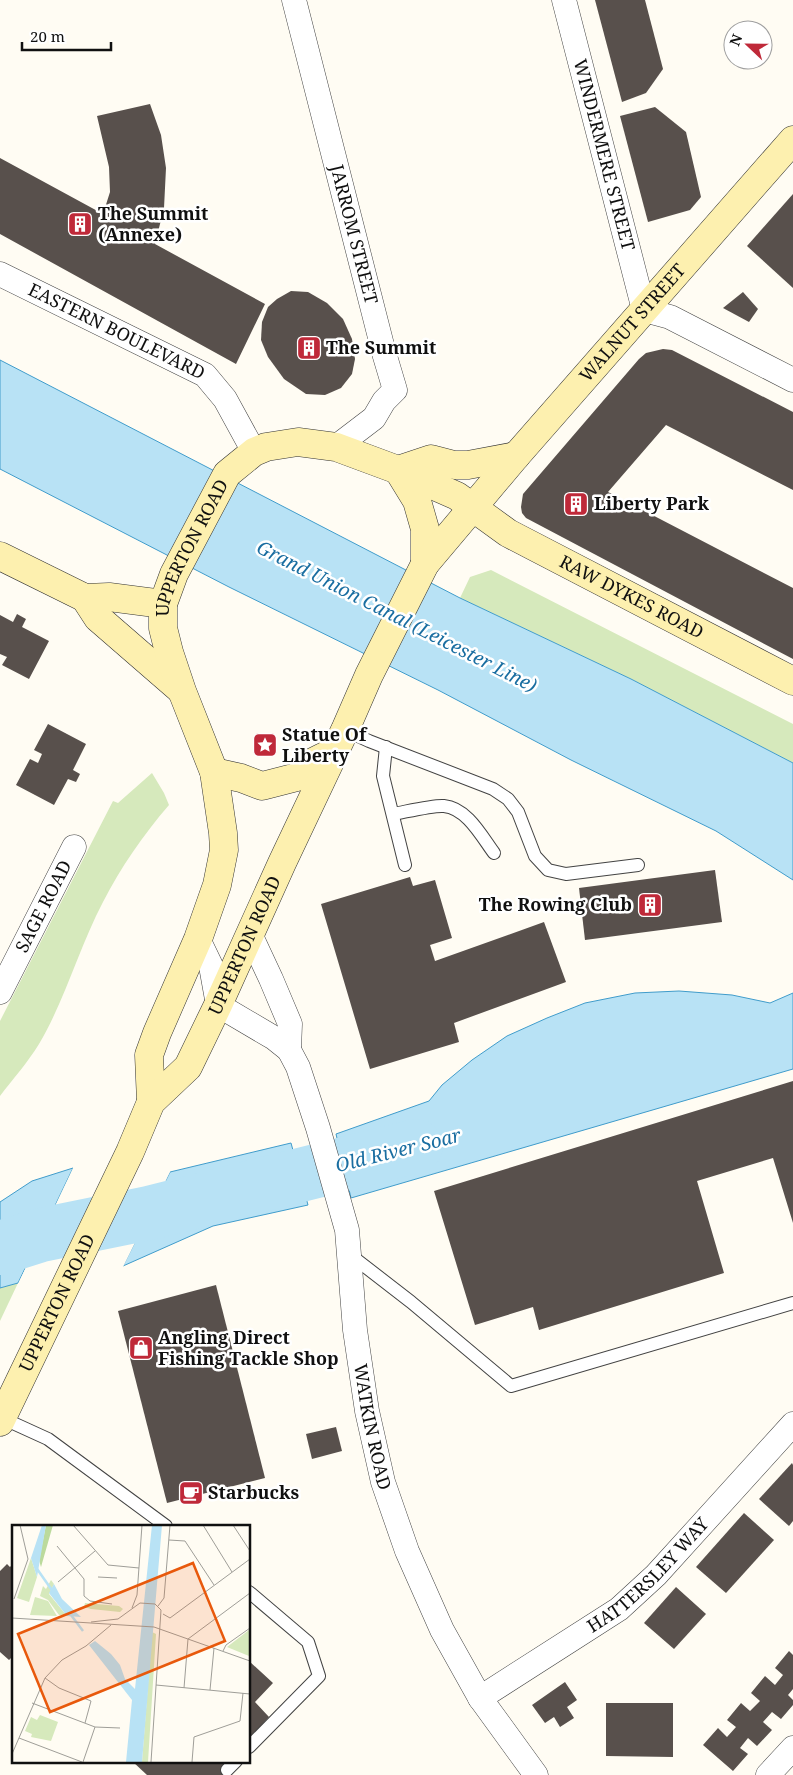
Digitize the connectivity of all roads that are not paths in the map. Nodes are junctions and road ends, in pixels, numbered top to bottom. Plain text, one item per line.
1 (294, 0) edge
2 (564, 0) edge
3 (793, 140) edge
4 (0, 274) edge
5 (644, 310) junction
6 (793, 380) edge
7 (336, 447) junction
8 (254, 452) junction
9 (516, 456) junction
10 (398, 470) junction
11 (473, 507) junction
12 (0, 556) edge
13 (422, 569) junction
14 (85, 598) junction
15 (163, 604) junction
16 (793, 681) edge
17 (182, 691) junction
18 (340, 740) junction
19 (386, 747) junction
20 (214, 772) junction
21 (393, 814) junction
22 (74, 847) dead end
23 (494, 853) dead end
24 (405, 865) dead end
25 (638, 865) dead end
26 (250, 934) junction
27 (198, 939) junction
28 (0, 992) edge
29 (218, 1005) junction
30 (289, 1050) junction
31 (152, 1102) junction
32 (349, 1254) junction
33 (793, 1303) edge
34 (1, 1420) edge
35 (793, 1424) edge
36 (165, 1525) edge
37 (250, 1593) edge
38 (480, 1698) junction
39 (250, 1746) edge
40 (793, 1748) edge
41 (536, 1775) edge
42 (768, 1775) edge

1 - 7 street, JARROM STREET
2 - 5 street, WINDERMERE STREET
3 - 5 street, WALNUT STREET
4 - 8 street, EASTERN BOULEVARD
5 - 6 street
5 - 9 street, WALNUT STREET
7 - 8 street, UPPERTON ROAD
7 - 10 street, UPPERTON ROAD
8 - 15 street, UPPERTON ROAD
9 - 10 street
9 - 11 street, WALNUT STREET
10 - 11 street, UPPERTON ROAD
10 - 13 street, UPPERTON ROAD
11 - 13 street, UPPERTON ROAD
11 - 16 street, RAW DYKES ROAD
12 - 14 street
13 - 18 street, UPPERTON ROAD
14 - 15 street
14 - 17 street
15 - 17 street, UPPERTON ROAD
17 - 20 street, UPPERTON ROAD
18 - 19 lane
18 - 20 street
18 - 26 street, UPPERTON ROAD
19 - 21 lane
19 - 25 lane
20 - 27 street, UPPERTON ROAD
21 - 23 lane
21 - 24 lane
22 - 28 street, SAGE ROAD
26 - 29 street, UPPERTON ROAD
26 - 30 street, WATKIN ROAD
27 - 29 street
27 - 31 street, UPPERTON ROAD
29 - 30 street, WATKIN ROAD
29 - 31 street, UPPERTON ROAD
30 - 32 street, WATKIN ROAD
31 - 34 street, UPPERTON ROAD
32 - 33 lane
32 - 38 street, WATKIN ROAD
34 - 36 lane
35 - 38 street, HATTERSLEY WAY
37 - 39 lane
38 - 41 street, WATKIN ROAD
40 - 42 street

